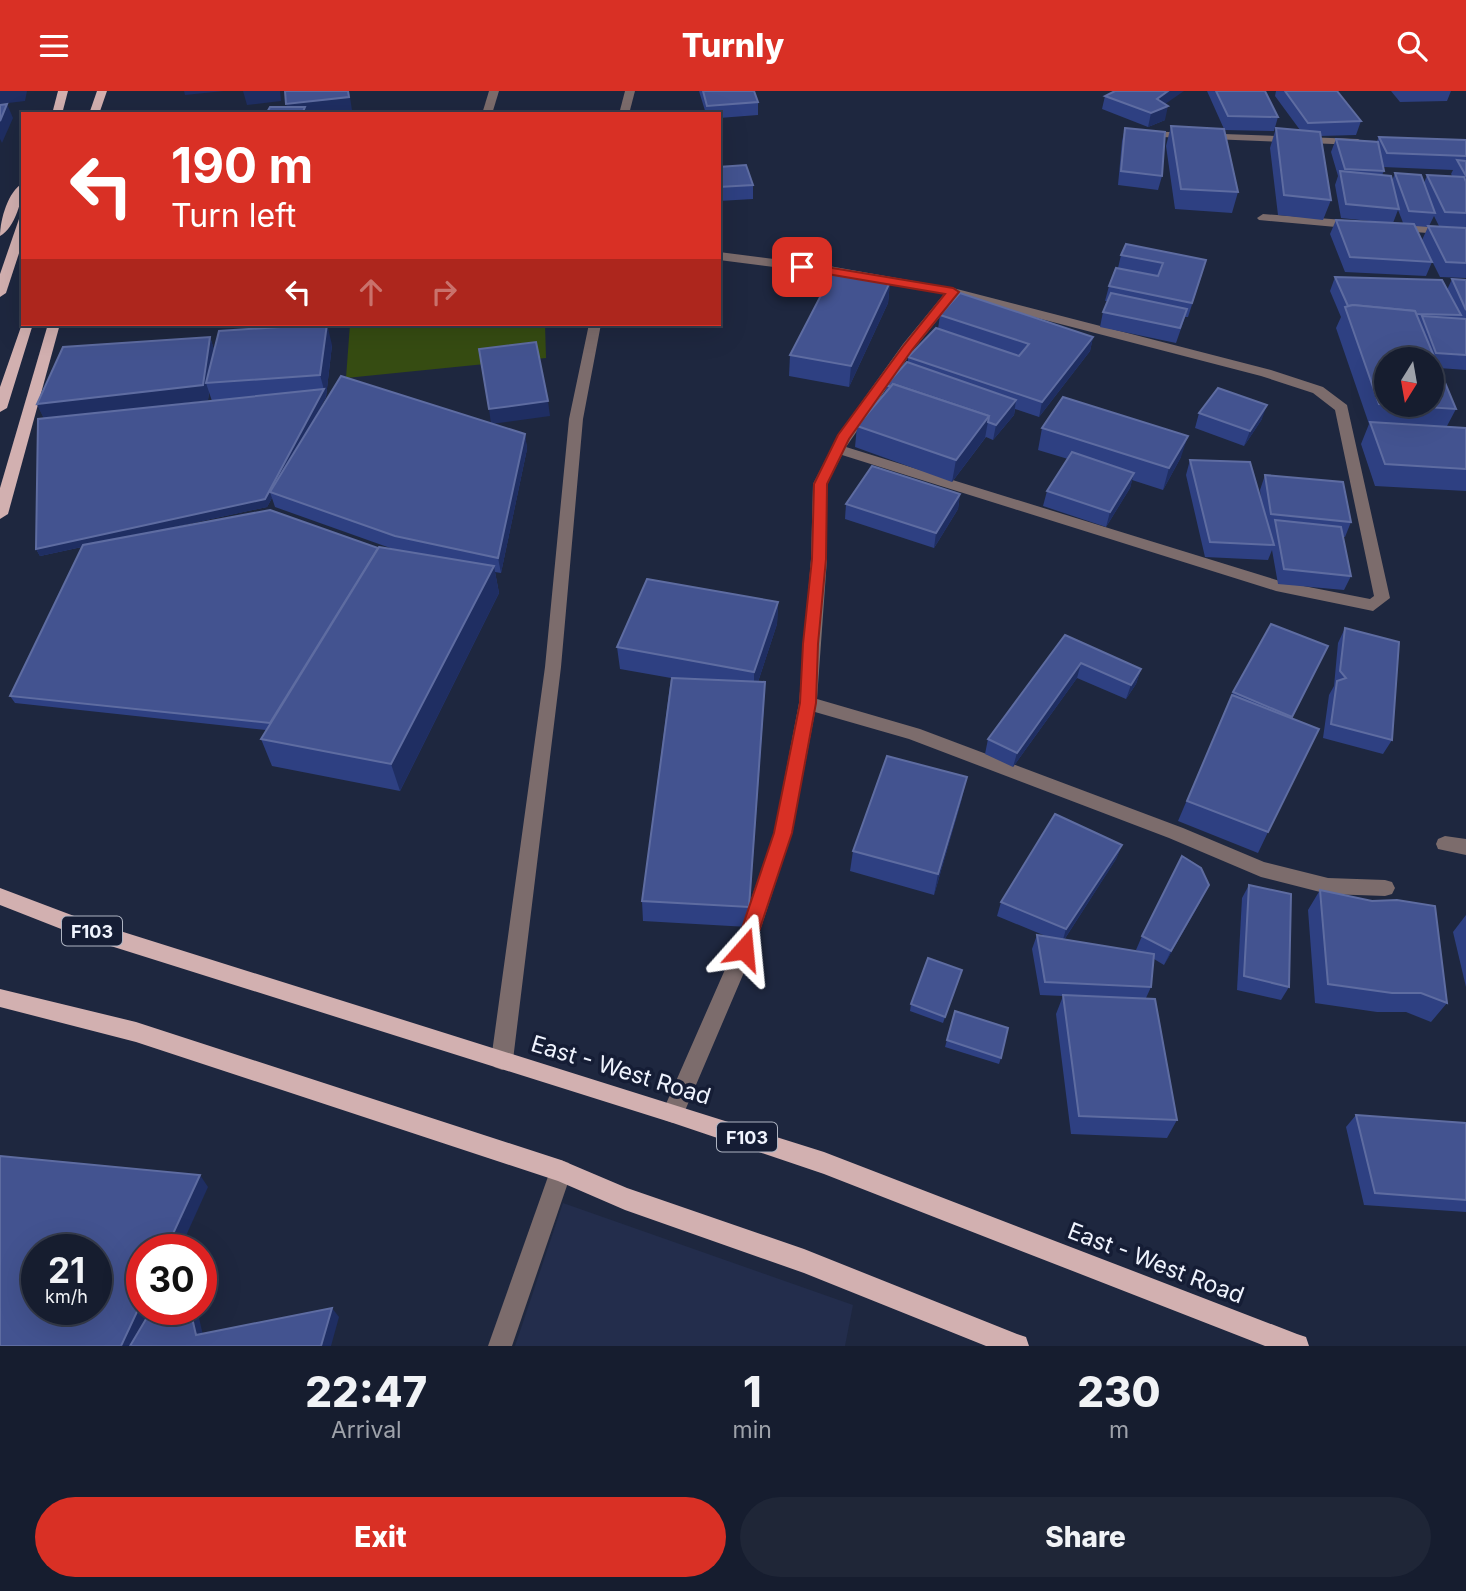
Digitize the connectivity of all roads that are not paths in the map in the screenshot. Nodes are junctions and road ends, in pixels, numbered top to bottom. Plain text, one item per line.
1 (63, 91) edge
2 (102, 91) edge
3 (494, 91) edge
4 (630, 91) edge
5 (58, 112) edge
6 (95, 112) edge
7 (488, 112) edge
8 (625, 112) edge
9 (1131, 134) edge
10 (1368, 142) edge
11 (21, 189) edge
12 (1264, 218) dead end
13 (1371, 225) edge
14 (1385, 226) edge
15 (21, 228) edge
16 (0, 232) edge
17 (1466, 232) edge
18 (721, 256) edge
19 (953, 292) junction
20 (0, 293) edge
21 (26, 326) edge
22 (53, 326) edge
23 (594, 326) edge
24 (0, 408) edge
25 (836, 449) junction
26 (0, 514) edge
27 (808, 703) junction
28 (1445, 843) dead end
29 (1466, 847) edge
30 (1385, 888) dead end
31 (0, 896) edge
32 (0, 998) edge
33 (502, 1060) junction
34 (673, 1113) junction
35 (561, 1171) junction
36 (500, 1346) edge
37 (1017, 1346) edge
38 (1297, 1346) edge

1 - 5 main road
2 - 6 main road
3 - 7 street
4 - 8 street
9 - 10 street
11 - 16 main road
12 - 13 street
14 - 17 street
15 - 20 main road
18 - 19 street
19 - 25 street
19 - 25 street
21 - 24 main road
22 - 26 main road
23 - 33 street
25 - 27 street
27 - 30 street
27 - 34 street
28 - 29 street
31 - 33 main road, East - West Road / F103
32 - 35 main road
33 - 34 main road, East - West Road / F103
34 - 38 main road, East - West Road / F103
35 - 36 street
35 - 37 main road

